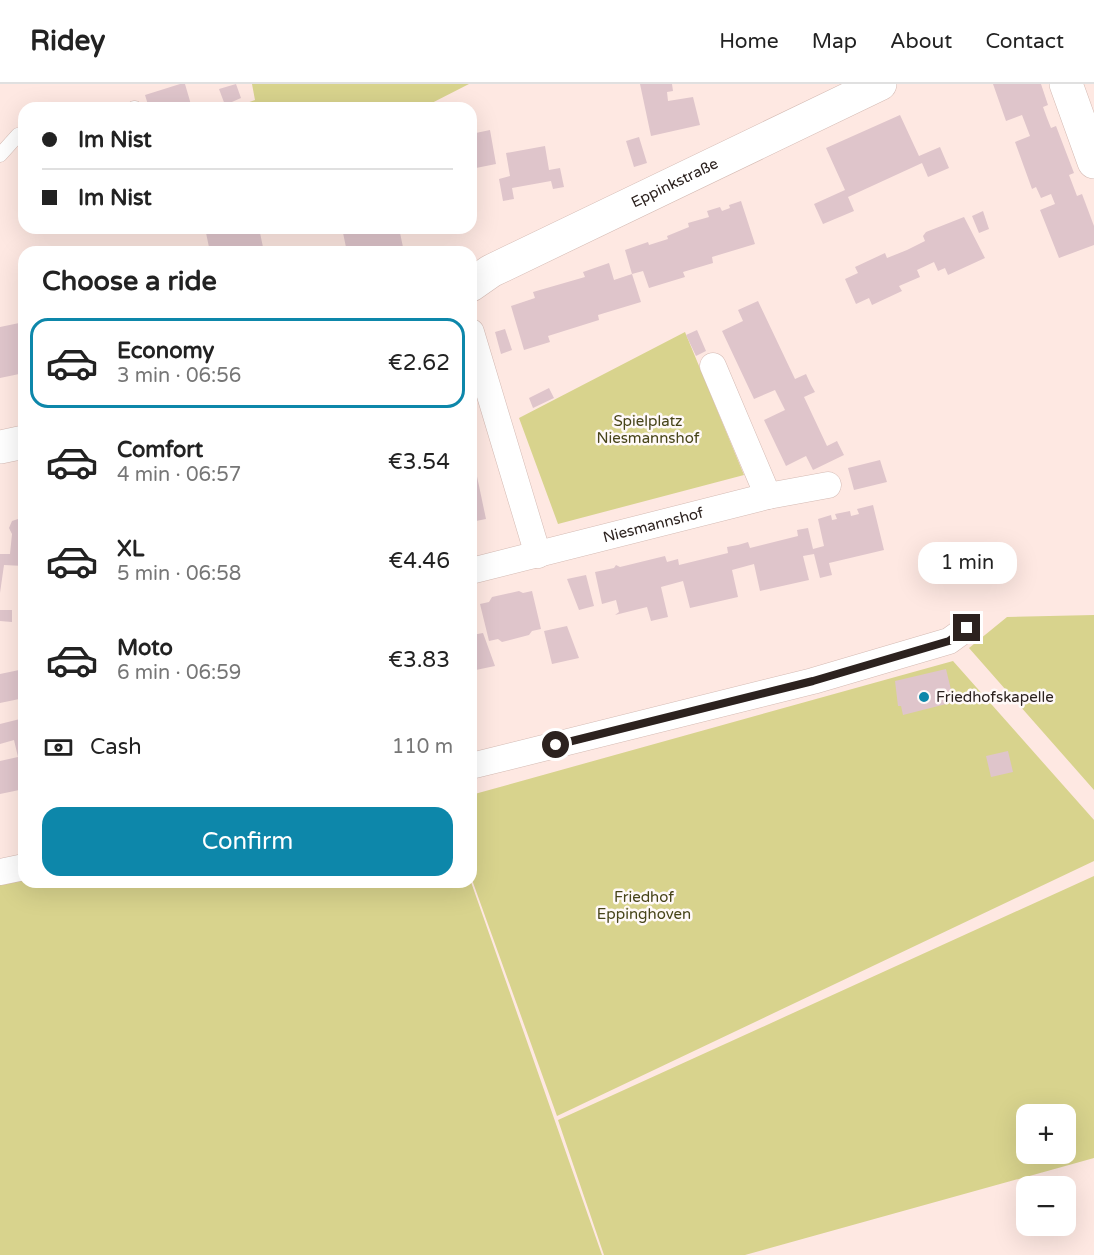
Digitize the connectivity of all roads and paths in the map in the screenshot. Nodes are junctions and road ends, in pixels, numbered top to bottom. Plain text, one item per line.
1 (880, 84) edge
2 (1066, 84) edge
3 (18, 135) edge
4 (1090, 141) edge
5 (0, 155) edge
6 (477, 281) edge
7 (477, 352) edge
8 (713, 366) dead end
9 (18, 443) edge
10 (0, 447) edge
11 (828, 485) dead end
12 (768, 496) junction
13 (538, 555) junction
14 (477, 570) edge
15 (967, 628) dead end
16 (477, 765) edge
17 (18, 868) edge
18 (0, 872) edge

1 - 6 street, Eppinkstraße
2 - 4 street
3 - 5 lane
7 - 13 street
8 - 12 street
9 - 10 street
11 - 12 street, Niesmannshof
12 - 13 street, Niesmannshof
13 - 14 street, Niesmannshof
15 - 16 street
17 - 18 street

